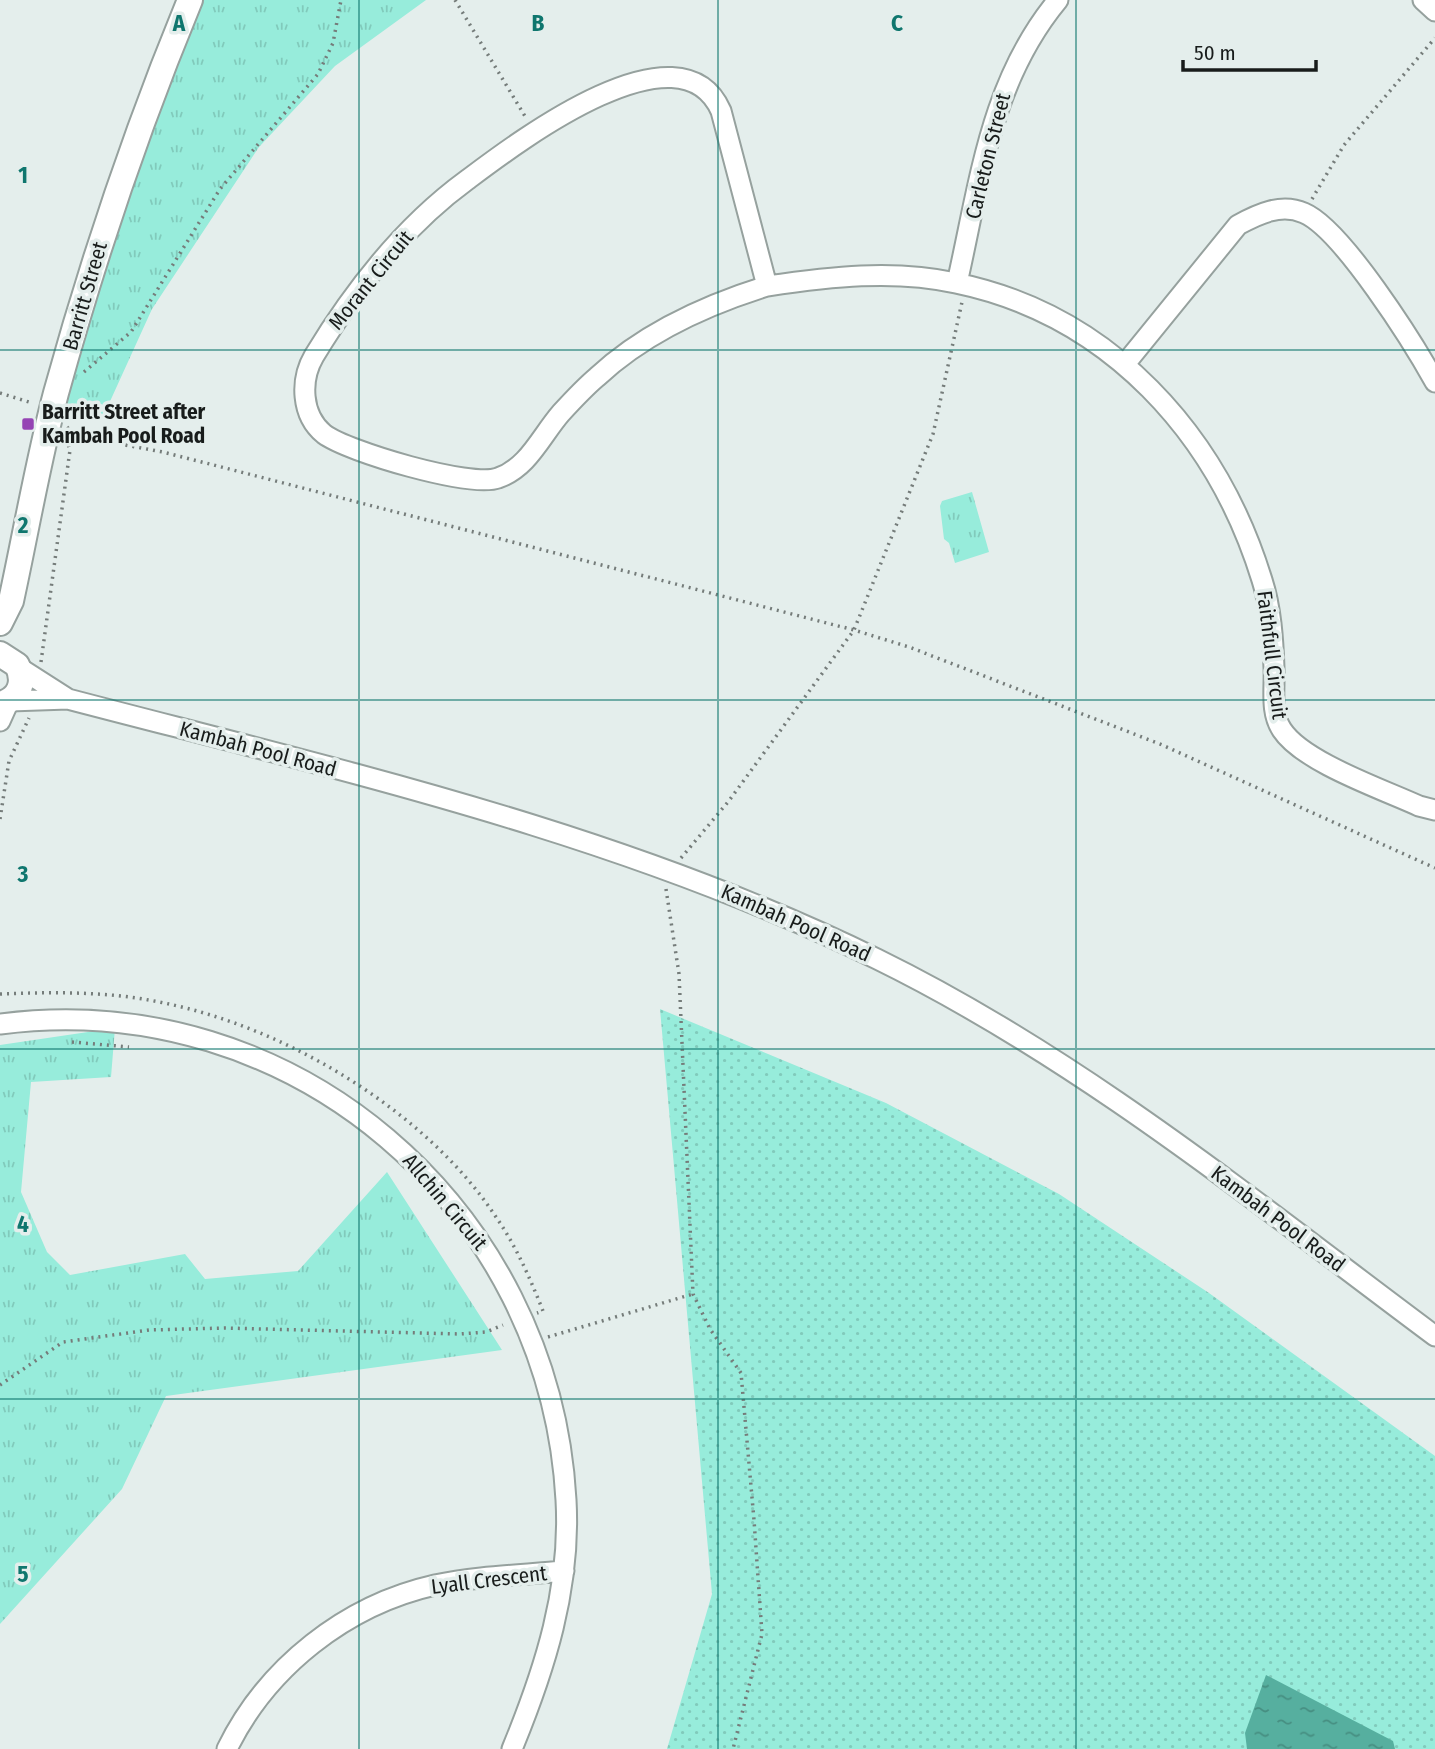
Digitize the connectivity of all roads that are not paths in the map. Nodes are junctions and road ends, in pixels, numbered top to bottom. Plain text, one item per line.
1 (190, 0) edge
2 (1058, 0) edge
3 (1423, 0) edge
4 (1435, 11) edge
5 (957, 283) junction
6 (767, 286) junction
7 (1125, 364) junction
8 (1435, 382) edge
9 (5, 612) edge
10 (19, 661) edge
11 (68, 699) junction
12 (5, 707) edge
13 (1435, 810) edge
14 (0, 1024) edge
15 (1435, 1336) edge
16 (564, 1571) junction
17 (227, 1749) edge
18 (512, 1749) edge

1 - 9 street, Barritt Street
2 - 5 street, Carleton Street
3 - 4 street
5 - 6 street, Morant Circuit
5 - 7 street, Faithfull Circuit
6 - 6 street, Morant Circuit
7 - 8 street
7 - 13 street, Faithfull Circuit
9 - 10 street, Barritt Street
10 - 11 street, Kambah Pool Road
10 - 12 street, Barritt Street
11 - 12 street, Kambah Pool Road
11 - 15 street, Kambah Pool Road
14 - 16 street, Allchin Circuit
16 - 17 street, Lyall Crescent
16 - 18 street, Allchin Circuit

